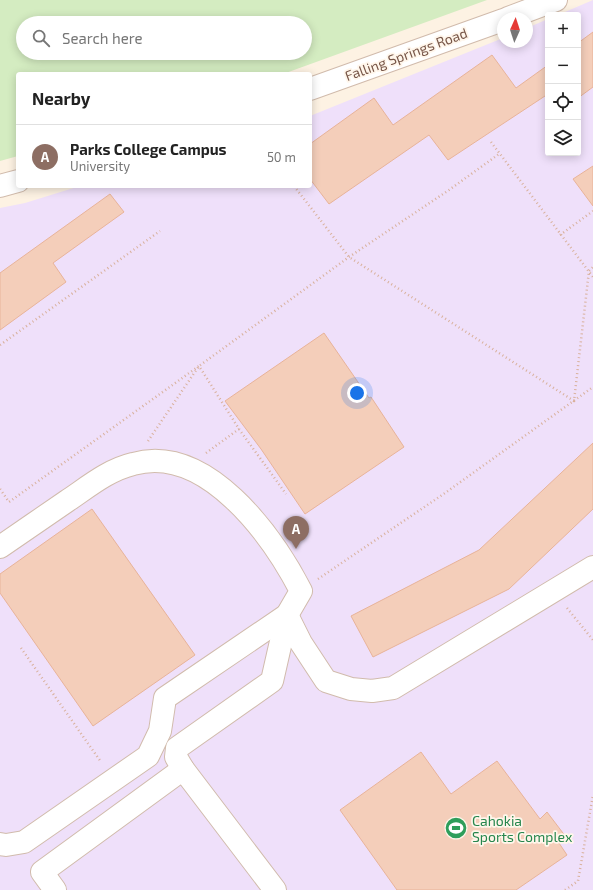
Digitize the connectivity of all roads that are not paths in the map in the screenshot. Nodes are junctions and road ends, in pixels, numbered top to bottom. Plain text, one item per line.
1 (556, 0) edge
2 (524, 12) edge
3 (497, 22) edge
4 (312, 88) edge
5 (16, 182) edge
6 (0, 186) edge
7 (0, 547) edge
8 (593, 567) edge
9 (287, 615) junction
10 (183, 769) junction
11 (114, 780) junction
12 (136, 804) junction
13 (68, 811) junction
14 (90, 837) junction
15 (24, 842) junction
16 (0, 844) edge
17 (42, 872) junction
18 (55, 890) edge
19 (275, 890) edge

1 - 2 street
3 - 4 street, Falling Springs Road
5 - 6 street
7 - 9 street
8 - 9 street
9 - 10 street
9 - 11 street
10 - 12 street
10 - 19 street
11 - 12 street
11 - 13 street
12 - 14 street
13 - 14 street
13 - 15 street
14 - 17 street
15 - 16 street
15 - 17 street
17 - 18 street

